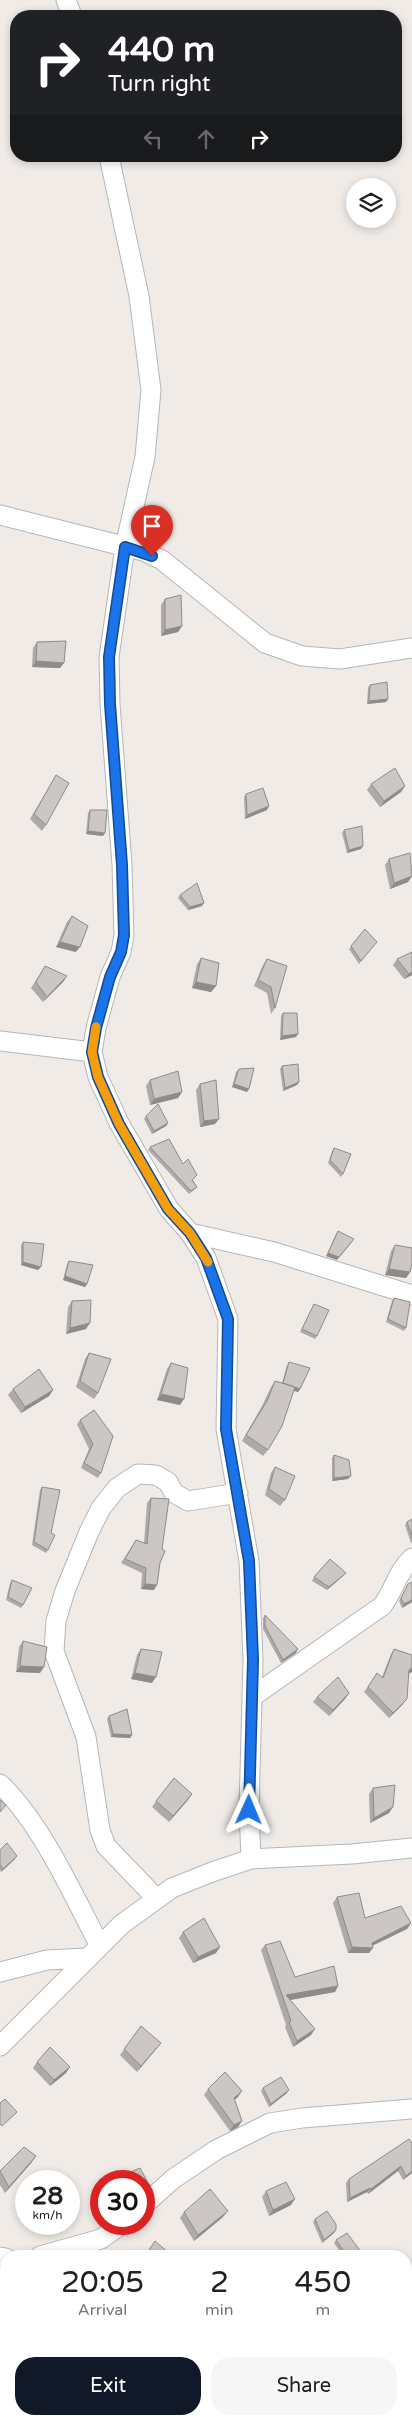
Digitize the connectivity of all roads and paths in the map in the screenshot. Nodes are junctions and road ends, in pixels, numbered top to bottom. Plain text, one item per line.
1 (110, 162) edge
2 (0, 515) edge
3 (125, 547) junction
4 (412, 648) edge
5 (0, 1041) edge
6 (92, 1052) junction
7 (190, 1233) junction
8 (412, 1294) edge
9 (238, 1493) junction
10 (412, 1558) edge
11 (252, 1697) junction
12 (0, 1784) edge
13 (412, 1848) edge
14 (250, 1859) junction
15 (156, 1898) junction
16 (93, 1952) junction
17 (0, 1972) edge
18 (0, 2046) edge
19 (412, 2109) edge
20 (155, 2195) edge
21 (107, 2235) edge
22 (62, 2250) edge

1 - 3 street
2 - 3 street
3 - 4 street
3 - 6 street
5 - 6 street
6 - 7 street
7 - 8 street
7 - 9 street
9 - 11 street
9 - 15 street
10 - 11 street
11 - 14 street
12 - 16 street
13 - 14 street
14 - 15 street
15 - 16 street
16 - 17 street
16 - 18 street
19 - 20 street
21 - 22 street

